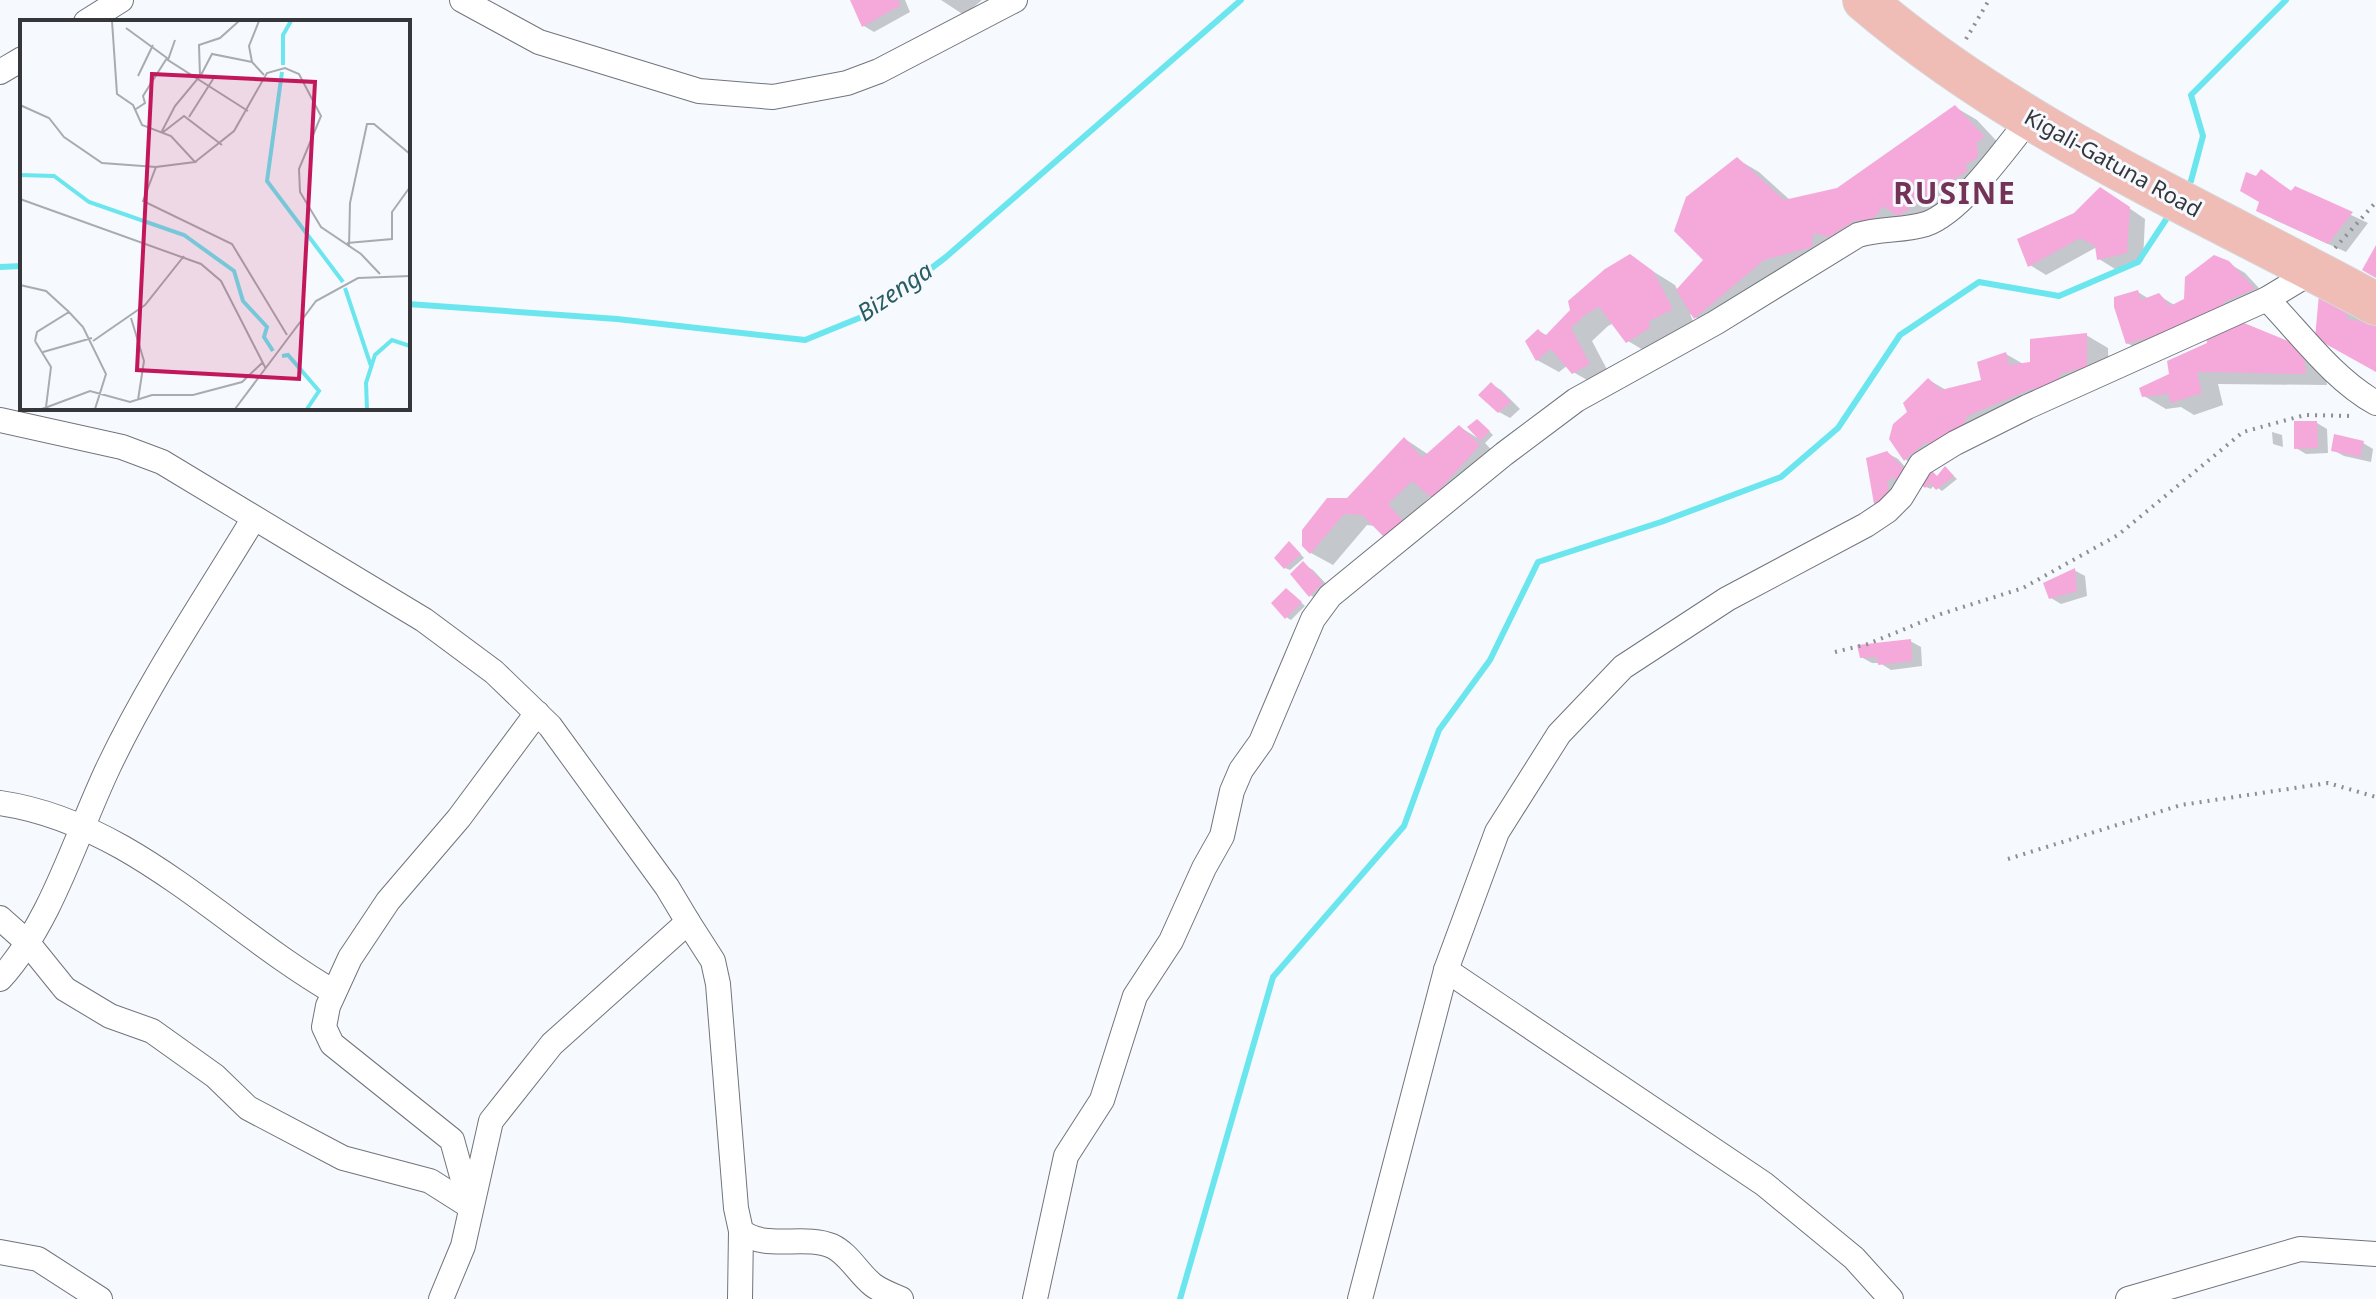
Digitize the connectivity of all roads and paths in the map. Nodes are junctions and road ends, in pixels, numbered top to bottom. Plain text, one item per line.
1 (121, 0) edge
2 (462, 0) edge
3 (1015, 0) edge
4 (1864, 0) edge
5 (1989, 0) edge
6 (89, 20) edge
7 (20, 60) edge
8 (1950, 66) junction
9 (0, 72) edge
10 (2030, 118) junction
11 (2376, 202) edge
12 (2315, 270) junction
13 (2267, 299) junction
14 (2376, 304) edge
15 (2369, 410) edge
16 (0, 420) edge
17 (254, 518) junction
18 (1835, 652) dead end
19 (537, 713) junction
20 (2376, 797) edge
21 (0, 803) edge
22 (84, 828) junction
23 (2008, 859) dead end
24 (0, 918) edge
25 (688, 922) junction
26 (27, 942) junction
27 (1446, 970) junction
28 (0, 979) edge
29 (334, 992) junction
30 (471, 1207) junction
31 (741, 1231) junction
32 (0, 1252) edge
33 (2376, 1254) edge
34 (100, 1299) edge
35 (441, 1299) edge
36 (740, 1299) edge
37 (901, 1299) edge
38 (1035, 1299) edge
39 (1360, 1299) edge
40 (1891, 1299) edge
41 (2128, 1299) edge

1 - 6 street
2 - 3 street
4 - 8 highway, Kigali-Gatuna Road
5 - 8 path
7 - 9 street
8 - 10 highway, Kigali-Gatuna Road
10 - 12 highway, Kigali-Gatuna Road
10 - 38 street
11 - 12 path
12 - 13 street
12 - 14 highway, Kigali-Gatuna Road
13 - 15 street
13 - 27 street
15 - 18 path
16 - 17 street
17 - 19 street
17 - 22 street
19 - 25 street
19 - 29 street
20 - 23 path
21 - 22 street
22 - 26 street
22 - 29 street
24 - 26 street
25 - 30 street
25 - 31 street
26 - 28 street
26 - 30 street
27 - 39 street
27 - 40 street
29 - 30 street
30 - 35 street
31 - 36 street
31 - 37 street
32 - 34 street
33 - 41 street

